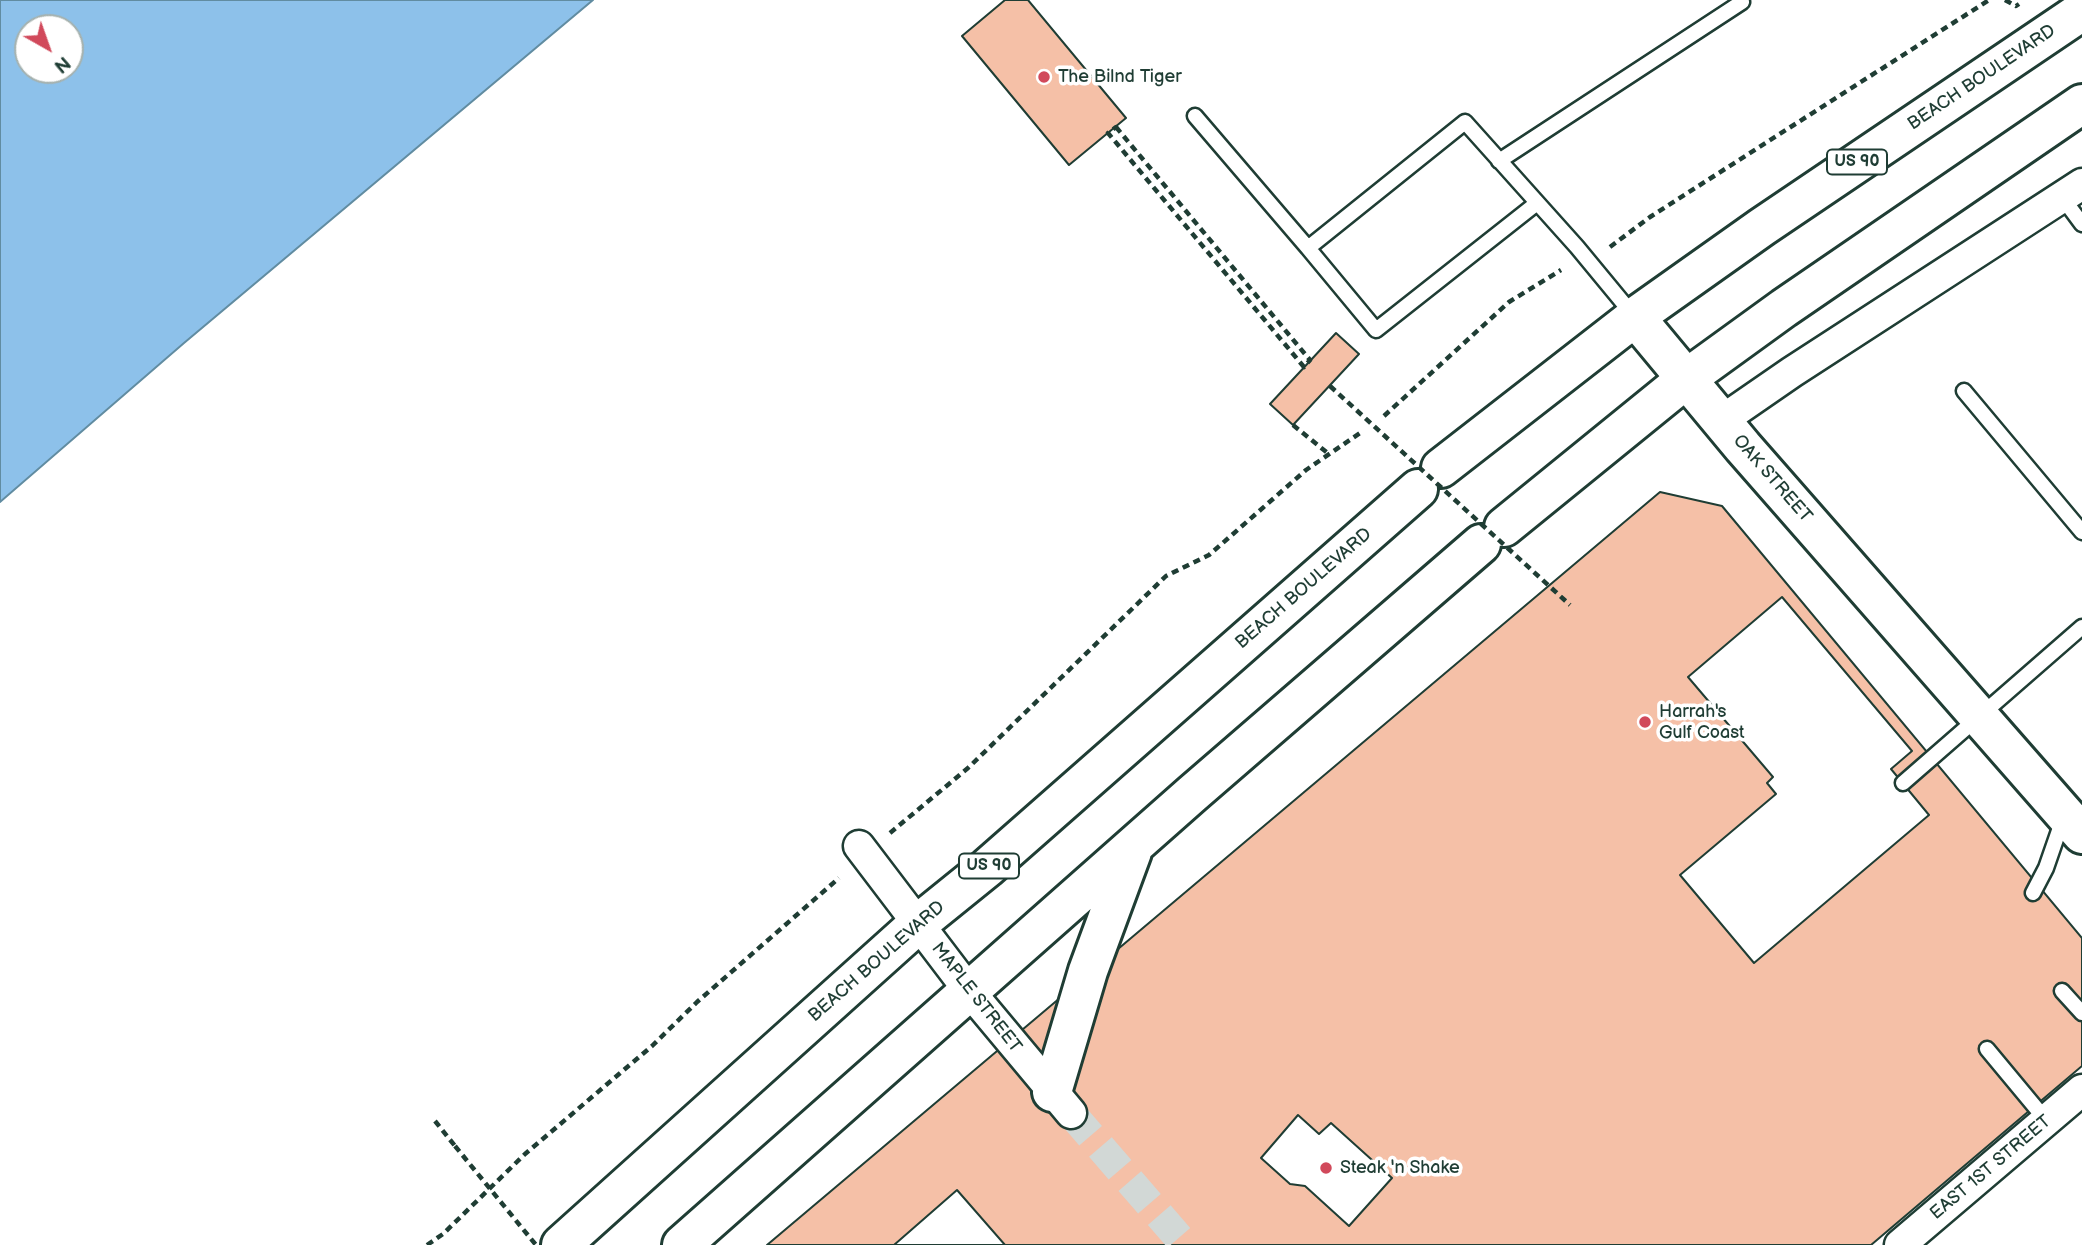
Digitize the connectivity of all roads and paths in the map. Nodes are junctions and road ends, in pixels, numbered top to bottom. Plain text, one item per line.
1 (1989, 0) edge
2 (2005, 0) edge
3 (2026, 0) edge
4 (1742, 2) dead end
5 (2082, 11) edge
6 (2082, 104) edge
7 (1195, 116) dead end
8 (1499, 161) junction
9 (2072, 191) edge
10 (1537, 202) junction
11 (2082, 224) edge
12 (1614, 245) dead end
13 (1308, 248) junction
14 (1561, 271) dead end
15 (1635, 317) junction
16 (1304, 368) joint
17 (1686, 379) junction
18 (1330, 386) dead end
19 (1964, 391) dead end
20 (1384, 416) dead end
21 (1721, 421) junction
22 (1293, 425) dead end
23 (1360, 433) dead end
24 (1330, 455) junction
25 (2082, 532) edge
26 (1570, 606) dead end
27 (2082, 627) edge
28 (1979, 716) junction
29 (1903, 783) dead end
30 (2073, 824) edge
31 (897, 827) dead end
32 (1134, 846) junction
33 (853, 859) joint
34 (2033, 893) dead end
35 (919, 923) junction
36 (2062, 991) dead end
37 (970, 992) junction
38 (2082, 1013) edge
39 (1987, 1049) dead end
40 (2082, 1090) edge
41 (1062, 1103) joint
42 (435, 1121) dead end
43 (2046, 1121) junction
44 (427, 1245) edge
45 (536, 1245) edge
46 (561, 1245) edge
47 (682, 1245) edge
48 (1900, 1245) edge

1 - 12 path
2 - 3 path
4 - 8 lane
5 - 15 main road, BEACH BOULEVARD / US 90
6 - 17 main road
7 - 13 lane
8 - 10 lane, OAK STREET
8 - 13 lane, OAK STREET
9 - 11 lane
9 - 21 street
10 - 13 lane
10 - 15 lane, OAK STREET
14 - 20 path
15 - 17 main road, OAK STREET
15 - 35 main road, BEACH BOULEVARD / US 90
16 - 16 path
17 - 21 main road, OAK STREET
17 - 32 main road
18 - 26 path, bridge
19 - 25 lane
21 - 28 main road, OAK STREET
22 - 24 path
23 - 24 path
24 - 31 path
27 - 28 lane
28 - 29 lane
28 - 30 main road, OAK STREET
30 - 34 lane
32 - 37 main road
32 - 41 main road
33 - 35 street, MAPLE STREET
33 - 44 path
35 - 37 street, MAPLE STREET
35 - 46 main road, BEACH BOULEVARD / US 90
36 - 38 lane
37 - 41 street, MAPLE STREET
37 - 47 main road
39 - 43 lane
40 - 43 street, EAST 1ST STREET
42 - 45 path, bridge
43 - 48 street, EAST 1ST STREET

